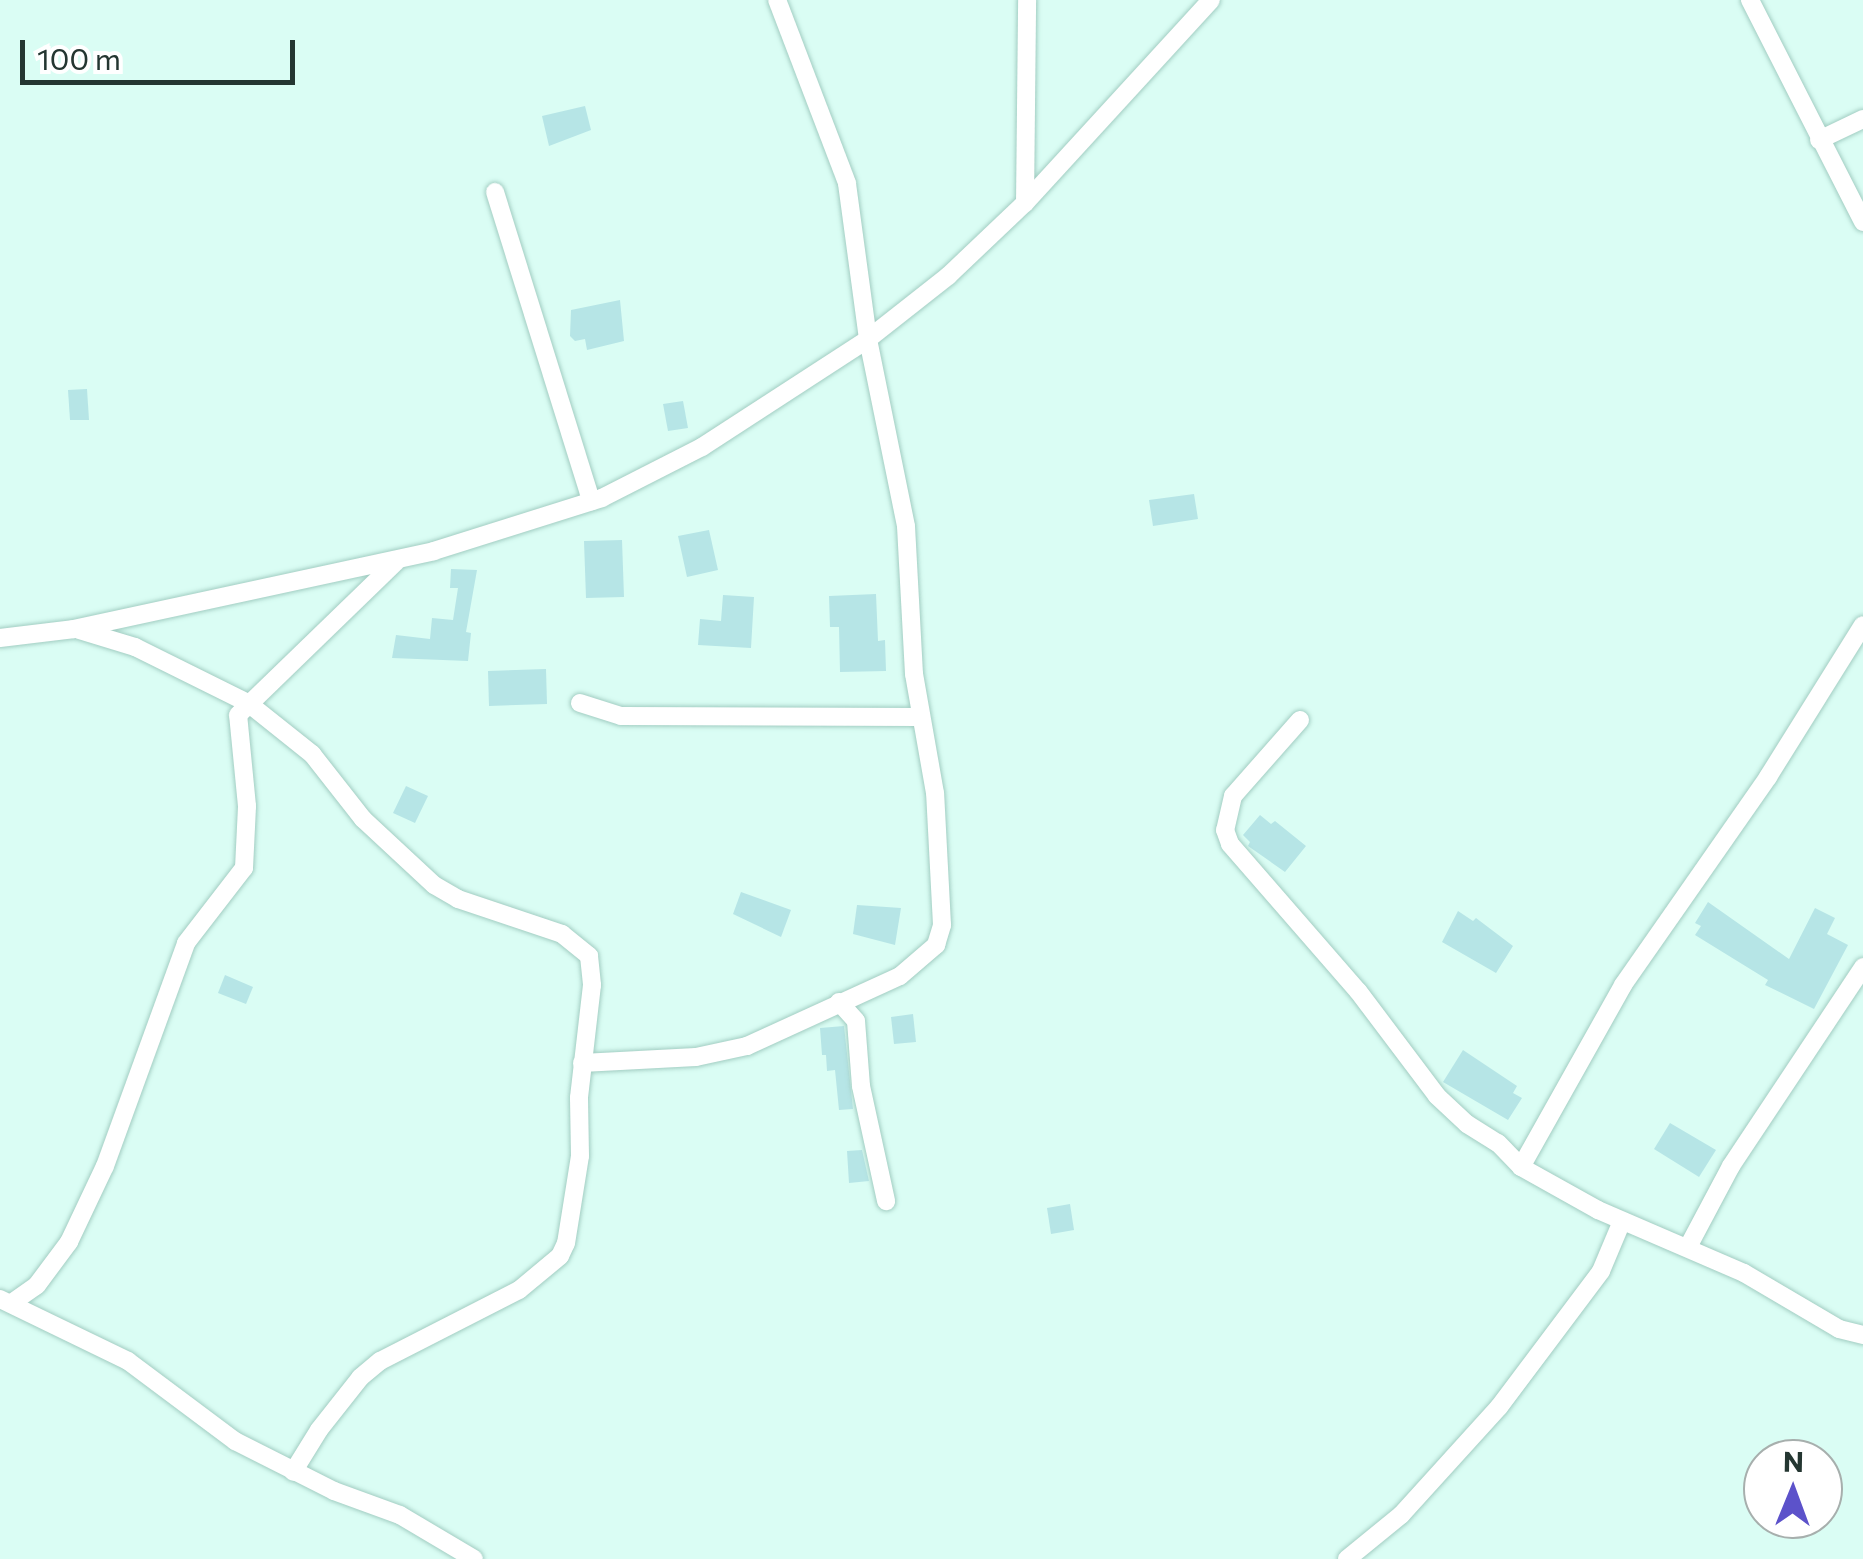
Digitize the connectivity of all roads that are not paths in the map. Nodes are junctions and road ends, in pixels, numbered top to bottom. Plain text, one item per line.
1 (777, 0) edge
2 (1028, 0) edge
3 (1211, 0) edge
4 (1750, 0) edge
5 (1863, 119) edge
6 (1819, 140) junction
7 (496, 192) dead end
8 (1025, 203) junction
9 (1863, 222) edge
10 (868, 339) junction
11 (591, 501) junction
12 (398, 560) junction
13 (1863, 626) edge
14 (74, 629) junction
15 (0, 638) edge
16 (248, 702) junction
17 (580, 703) dead end
18 (920, 717) junction
19 (1300, 720) dead end
20 (1863, 967) edge
21 (839, 1002) junction
22 (582, 1064) junction
23 (1521, 1167) junction
24 (886, 1201) dead end
25 (1622, 1222) junction
26 (1688, 1248) junction
27 (7, 1300) edge
28 (1863, 1336) edge
29 (294, 1472) junction
30 (474, 1559) edge
31 (1348, 1559) edge

1 - 10 street
2 - 8 street
3 - 8 street
4 - 6 street
5 - 6 street
6 - 9 street
7 - 11 street
8 - 10 street
10 - 11 street
10 - 18 street
11 - 12 street
12 - 14 street
12 - 16 street
13 - 23 street
14 - 15 street
14 - 16 street
16 - 22 street
16 - 27 street
17 - 18 street
18 - 21 street
19 - 23 street
20 - 26 street
21 - 22 street
21 - 24 street
22 - 29 street
23 - 25 street
25 - 26 street
25 - 31 street
26 - 28 street
27 - 29 street
29 - 30 street

